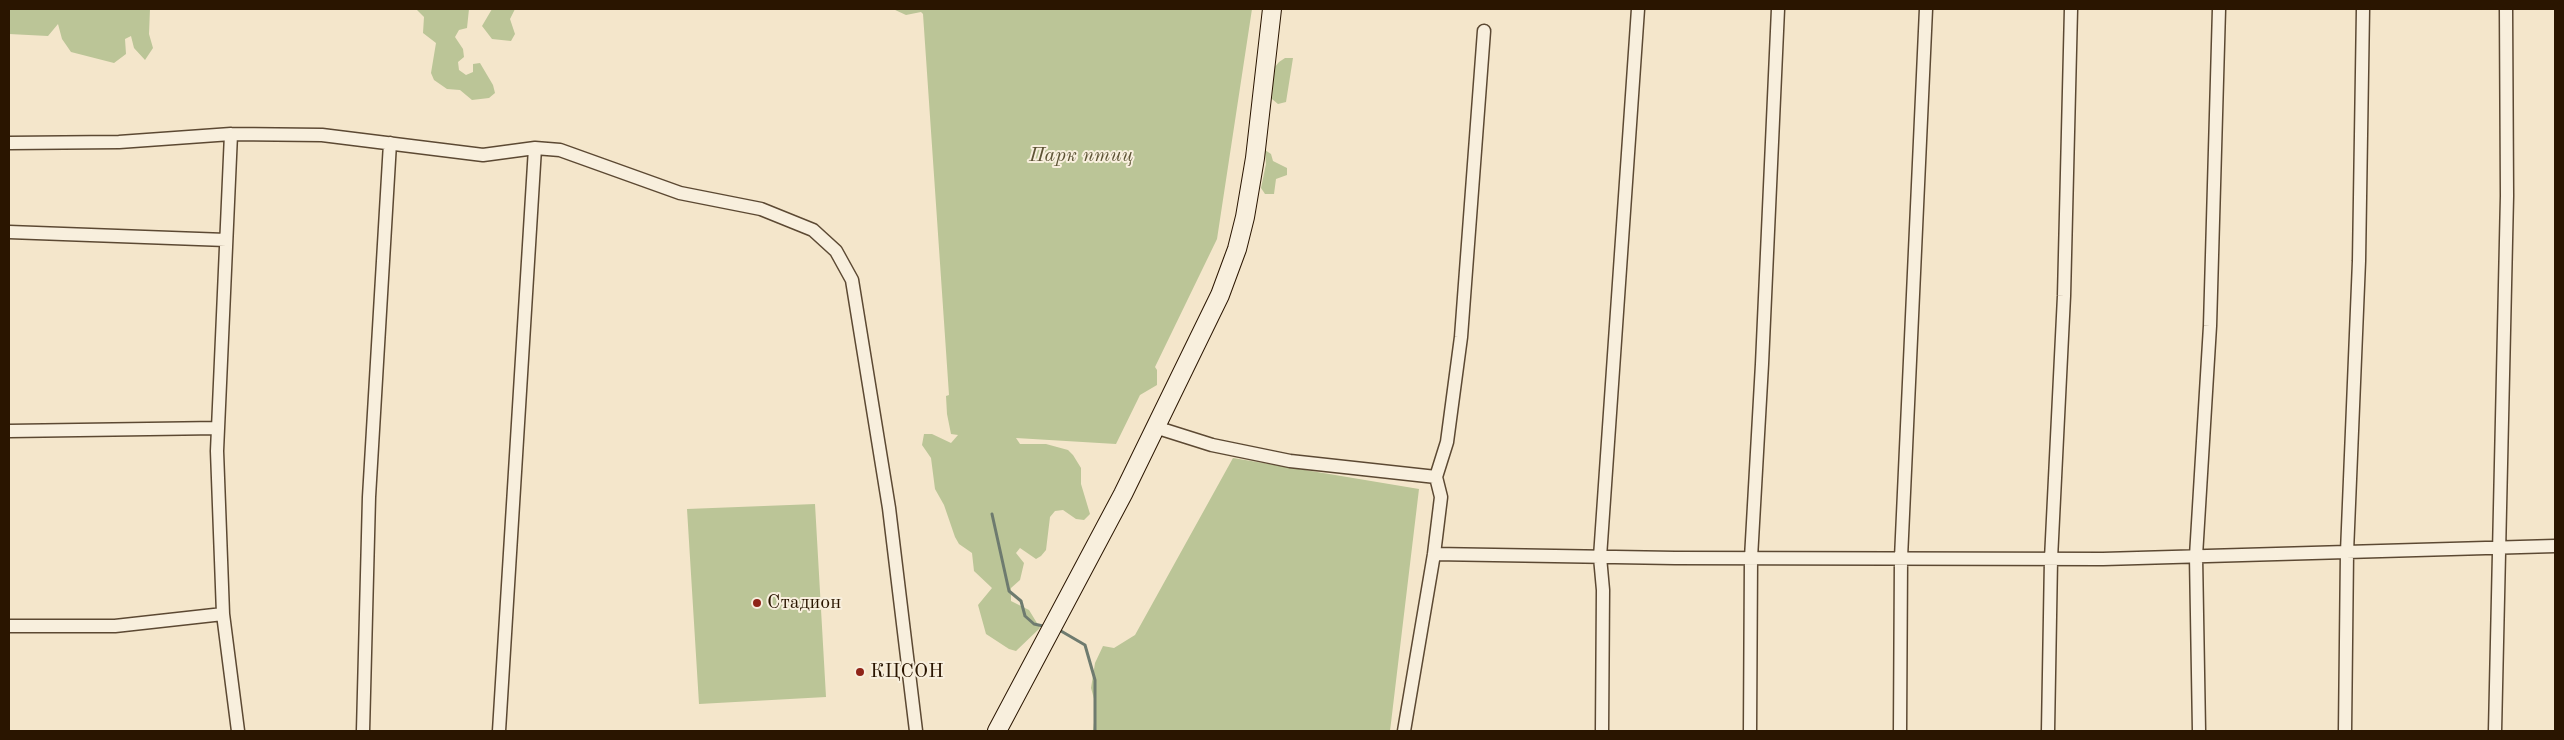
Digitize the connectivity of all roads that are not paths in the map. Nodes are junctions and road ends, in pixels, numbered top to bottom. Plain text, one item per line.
1 (1272, 9) edge
2 (1638, 9) edge
3 (1778, 9) edge
4 (1926, 9) edge
5 (2071, 9) edge
6 (2219, 9) edge
7 (2363, 9) edge
8 (2506, 9) edge
9 (1484, 31) dead end
10 (231, 134) junction
11 (9, 143) edge
12 (390, 143) junction
13 (535, 148) junction
14 (9, 232) edge
15 (226, 240) junction
16 (1155, 427) junction
17 (218, 428) junction
18 (9, 431) edge
19 (1436, 477) junction
20 (2555, 546) edge
21 (2499, 548) junction
22 (2347, 552) junction
23 (1434, 554) junction
24 (1600, 556) junction
25 (2196, 556) junction
26 (1751, 558) junction
27 (1901, 558) junction
28 (2051, 559) junction
29 (223, 614) junction
30 (9, 626) edge
31 (238, 731) edge
32 (363, 731) edge
33 (499, 731) edge
34 (916, 731) edge
35 (997, 731) edge
36 (1404, 731) edge
37 (1602, 731) edge
38 (1750, 731) edge
39 (1900, 731) edge
40 (2048, 731) edge
41 (2199, 731) edge
42 (2345, 731) edge
43 (2495, 731) edge

1 - 16 main road
2 - 24 street
3 - 26 street
4 - 27 street
5 - 28 street
6 - 25 street
7 - 22 street
8 - 21 street
9 - 19 street
10 - 11 street
10 - 12 street
10 - 15 street
12 - 13 street
12 - 32 street
13 - 33 street
13 - 34 street
14 - 15 street
15 - 17 street
16 - 19 street
16 - 35 main road
17 - 18 street
17 - 29 street
19 - 23 street
20 - 21 street
21 - 22 street
21 - 43 street
22 - 25 street
22 - 42 street
23 - 24 street
23 - 36 street
24 - 26 street
24 - 37 street
25 - 28 street
25 - 41 street
26 - 27 street
26 - 38 street
27 - 28 street
27 - 39 street
28 - 40 street
29 - 30 street
29 - 31 street

